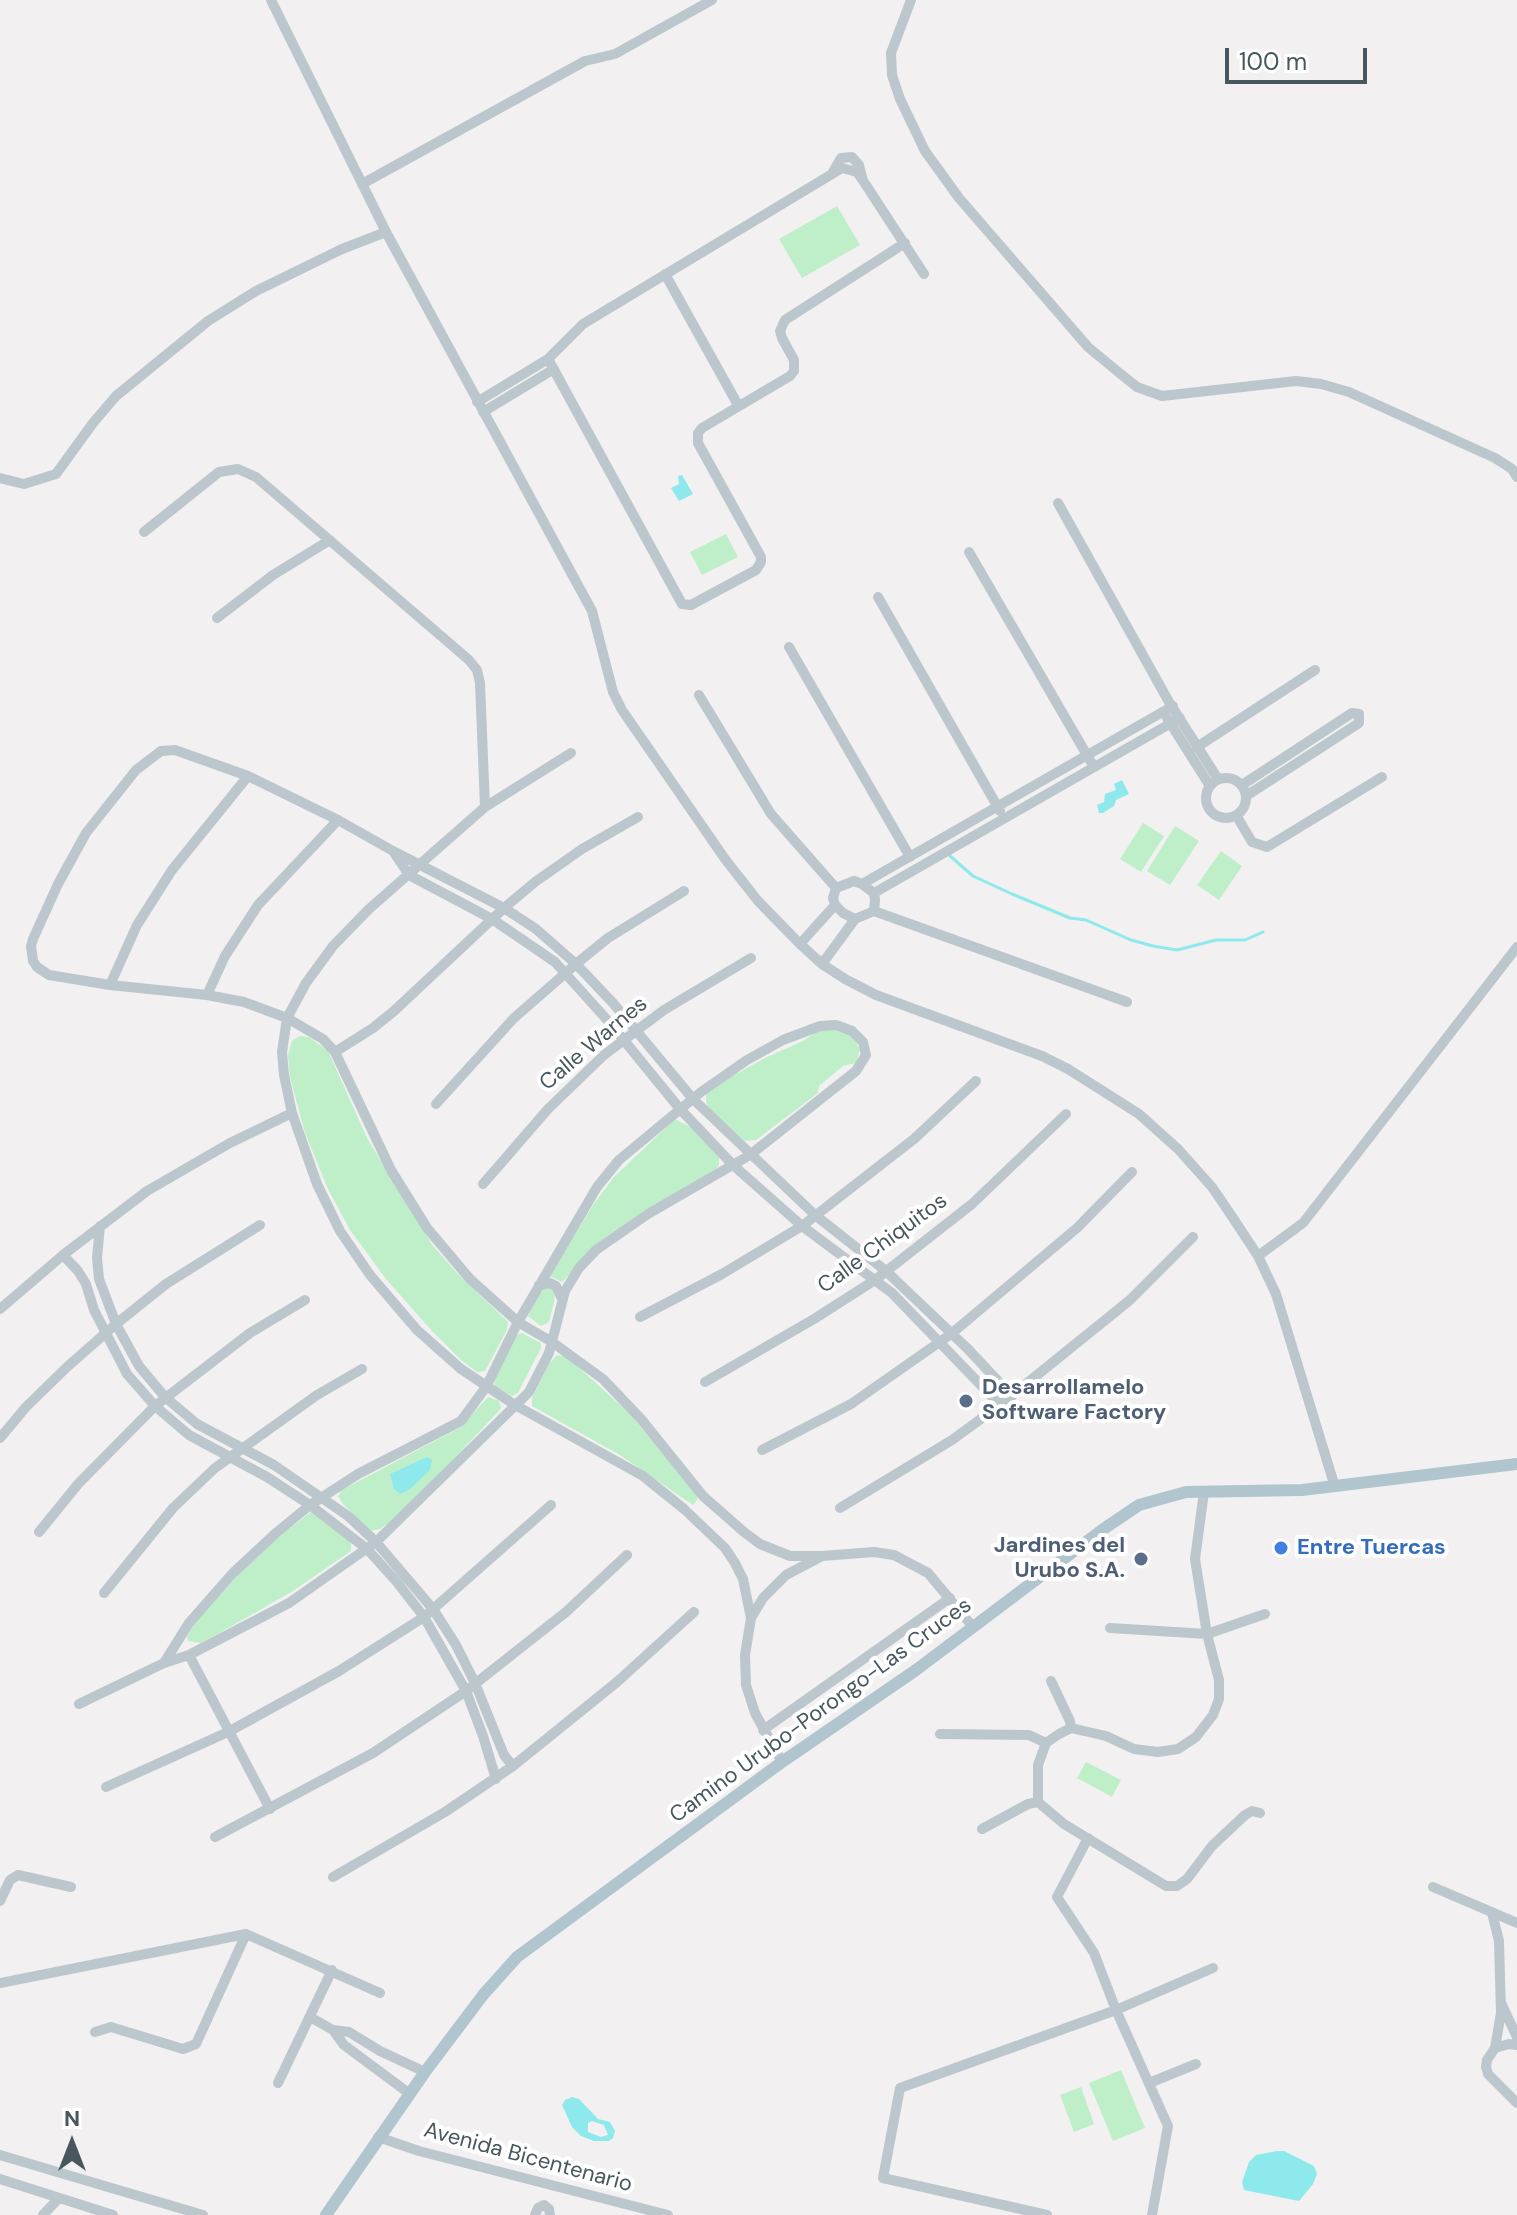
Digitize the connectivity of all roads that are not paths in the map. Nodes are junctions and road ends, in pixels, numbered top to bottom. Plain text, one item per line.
1 (271, 0) edge
2 (712, 0) edge
3 (911, 0) edge
4 (362, 184) junction
5 (386, 232) junction
6 (905, 243) junction
7 (665, 274) junction
8 (924, 274) dead end
9 (551, 364) junction
10 (477, 402) junction
11 (738, 405) junction
12 (483, 412) junction
13 (1515, 470) edge
14 (0, 478) edge
15 (1058, 503) dead end
16 (144, 532) dead end
17 (330, 540) junction
18 (969, 552) dead end
19 (878, 597) dead end
20 (217, 618) dead end
21 (789, 647) dead end
22 (1315, 670) dead end
23 (699, 695) dead end
24 (1168, 707) junction
25 (1176, 721) junction
26 (1197, 747) junction
27 (571, 753) dead end
28 (1088, 756) junction
29 (1094, 768) junction
30 (248, 776) junction
31 (1382, 777) dead end
32 (1214, 782) junction
33 (1244, 790) junction
34 (485, 807) junction
35 (998, 807) junction
36 (1236, 815) junction
37 (638, 817) dead end
38 (1005, 819) junction
39 (338, 820) junction
40 (393, 851) junction
41 (910, 857) junction
42 (421, 864) junction
43 (409, 875) junction
44 (862, 884) junction
45 (836, 888) junction
46 (684, 891) dead end
47 (874, 893) junction
48 (835, 905) junction
49 (504, 908) junction
50 (874, 911) junction
51 (492, 919) junction
52 (855, 919) junction
53 (800, 944) junction
54 (1517, 947) edge
55 (751, 958) dead end
56 (576, 964) junction
57 (822, 964) junction
58 (566, 973) junction
59 (110, 985) junction
60 (207, 995) junction
61 (1127, 1002) dead end
62 (287, 1018) junction
63 (635, 1032) junction
64 (624, 1040) junction
65 (335, 1052) junction
66 (976, 1081) dead end
67 (693, 1099) junction
68 (436, 1104) dead end
69 (680, 1109) junction
70 (292, 1113) junction
71 (1066, 1114) dead end
72 (750, 1155) junction
73 (733, 1165) junction
74 (1132, 1172) dead end
75 (483, 1184) dead end
76 (815, 1215) junction
77 (260, 1225) dead end
78 (100, 1226) junction
79 (802, 1226) junction
80 (1193, 1237) dead end
81 (63, 1255) junction
82 (1258, 1256) junction
83 (886, 1271) junction
84 (875, 1280) junction
85 (539, 1285) junction
86 (562, 1299) junction
87 (305, 1300) dead end
88 (0, 1309) edge
89 (640, 1317) dead end
90 (518, 1322) junction
91 (116, 1324) junction
92 (106, 1334) junction
93 (951, 1334) junction
94 (552, 1342) junction
95 (939, 1342) junction
96 (362, 1369) dead end
97 (705, 1382) dead end
98 (486, 1387) junction
99 (1012, 1396) junction
100 (165, 1397) junction
101 (515, 1405) junction
102 (1000, 1405) junction
103 (155, 1406) junction
104 (0, 1438) edge
105 (243, 1448) junction
106 (762, 1450) dead end
107 (230, 1457) junction
108 (1517, 1464) edge
109 (1335, 1487) junction
110 (1204, 1492) junction
111 (703, 1496) junction
112 (323, 1497) junction
113 (310, 1505) junction
114 (551, 1505) dead end
115 (712, 1505) junction
116 (840, 1508) dead end
117 (684, 1509) junction
118 (699, 1524) junction
119 (39, 1532) dead end
120 (372, 1546) junction
121 (627, 1555) dead end
122 (822, 1556) junction
123 (104, 1593) dead end
124 (950, 1598) junction
125 (433, 1609) junction
126 (694, 1612) dead end
127 (1265, 1614) dead end
128 (424, 1617) junction
129 (751, 1618) junction
130 (973, 1627) junction
131 (1110, 1628) dead end
132 (1207, 1634) junction
133 (189, 1655) junction
134 (164, 1663) junction
135 (1051, 1681) dead end
136 (470, 1687) junction
137 (79, 1704) dead end
138 (1071, 1728) junction
139 (763, 1730) junction
140 (228, 1732) junction
141 (940, 1734) dead end
142 (1046, 1743) junction
143 (782, 1762) junction
144 (513, 1766) junction
145 (496, 1779) junction
146 (106, 1787) dead end
147 (1038, 1802) junction
148 (270, 1809) junction
149 (1260, 1813) dead end
150 (982, 1829) dead end
151 (215, 1837) dead end
152 (1088, 1838) junction
153 (333, 1877) dead end
154 (71, 1887) dead end
155 (1433, 1887) dead end
156 (0, 1901) edge
157 (1492, 1913) junction
158 (1517, 1923) edge
159 (246, 1934) junction
160 (1213, 1968) dead end
161 (332, 1970) junction
162 (0, 1983) edge
163 (380, 1993) dead end
164 (1500, 2001) junction
165 (1116, 2010) junction
166 (310, 2017) junction
167 (333, 2030) junction
168 (95, 2032) dead end
169 (1517, 2037) edge
170 (1517, 2045) edge
171 (1495, 2048) junction
172 (395, 2058) junction
173 (1196, 2064) dead end
174 (425, 2072) junction
175 (384, 2074) junction
176 (278, 2083) dead end
177 (1149, 2083) junction
178 (410, 2094) junction
179 (1517, 2103) edge
180 (378, 2137) junction
181 (0, 2155) edge
182 (0, 2179) edge
183 (59, 2198) junction
184 (43, 2215) edge
185 (113, 2215) edge
186 (203, 2215) edge
187 (326, 2215) edge
188 (535, 2215) edge
189 (550, 2215) edge
190 (668, 2215) edge
191 (1047, 2215) edge
192 (1152, 2215) edge

1 - 4 street
2 - 4 street
3 - 13 street
4 - 5 street
5 - 10 street
5 - 14 street
6 - 7 street
6 - 8 street
6 - 11 street
7 - 9 street
7 - 11 street
9 - 10 street
9 - 11 street
9 - 12 street
10 - 12 street
12 - 53 street
15 - 24 street
16 - 17 street
17 - 20 street
17 - 34 street
18 - 28 street
19 - 35 street
21 - 41 street
22 - 26 street
23 - 45 street
24 - 25 street
24 - 28 street
25 - 26 street
25 - 29 street
25 - 32 street
26 - 32 street
27 - 34 street
28 - 29 street
28 - 35 street
29 - 38 street
30 - 39 street
30 - 59 street
30 - 59 street
31 - 36 street
32 - 33 street
32 - 36 street
33 - 33 street
33 - 36 street
34 - 42 street
35 - 38 street
35 - 41 street
37 - 49 street
38 - 47 street
39 - 40 street
39 - 60 street
40 - 42 street
40 - 43 street
41 - 44 street
42 - 43 street
42 - 49 street
43 - 51 street
43 - 62 street
44 - 45 street
44 - 47 street
45 - 48 street
46 - 56 street
47 - 50 street
48 - 52 street
48 - 53 street
49 - 51 street
49 - 56 street
50 - 52 street
50 - 61 street
51 - 58 street
51 - 65 street
52 - 57 street
53 - 57 street
54 - 82 street
55 - 63 street, Calle Warnes
56 - 58 street
56 - 63 street
57 - 82 street
58 - 64 street
58 - 68 street
59 - 60 street
60 - 62 street
62 - 65 street
62 - 70 street
63 - 64 street, Calle Warnes
63 - 67 street
64 - 69 street
64 - 75 street, Calle Warnes
65 - 90 street
66 - 76 street
67 - 69 street
67 - 72 street
67 - 72 street
69 - 73 street
69 - 85 street
70 - 78 street
70 - 98 street
71 - 83 street, Calle Chiquitos
72 - 73 street
72 - 76 street
73 - 79 street
73 - 86 street
74 - 93 street
76 - 79 street
76 - 83 street
77 - 91 street
78 - 81 street
78 - 91 street
79 - 84 street
79 - 89 street
80 - 99 street
81 - 88 street
81 - 92 street
82 - 109 street
83 - 84 street, Calle Chiquitos
83 - 93 street
84 - 95 street
84 - 97 street, Calle Chiquitos
85 - 86 street
85 - 90 street
86 - 94 street
87 - 100 street
90 - 94 street
90 - 98 street
91 - 92 street
91 - 100 street
92 - 103 street
92 - 104 street
93 - 95 street
93 - 99 street
94 - 101 street
94 - 111 street
95 - 102 street
95 - 106 street
96 - 105 street
98 - 101 street
98 - 112 street
99 - 102 street
100 - 103 street
100 - 105 street
101 - 117 street
101 - 120 street
102 - 116 street
103 - 107 street
103 - 119 street
105 - 107 street
105 - 112 street
107 - 113 street
107 - 123 street
108 - 109 main road, Camino Urubo-Porongo-Las Cruces
109 - 110 main road, Camino Urubo-Porongo-Las Cruces
110 - 130 main road, Camino Urubo-Porongo-Las Cruces
110 - 132 street
111 - 115 street
111 - 117 street
112 - 113 street
112 - 120 street
113 - 120 street
113 - 134 street
114 - 125 street
115 - 118 street
115 - 122 street
117 - 118 street
118 - 129 street
120 - 125 street
120 - 128 street
120 - 133 street
121 - 136 street
122 - 124 street
122 - 129 street
124 - 130 street
124 - 139 street
125 - 128 street
125 - 136 street
126 - 144 street
127 - 132 street
128 - 136 street
128 - 140 street
129 - 139 street
130 - 143 main road, Camino Urubo-Porongo-Las Cruces
131 - 132 street
132 - 138 street
133 - 134 street
133 - 140 street
134 - 137 street
135 - 138 street
136 - 144 street
136 - 145 street
136 - 148 street
138 - 142 street
139 - 143 street
140 - 146 street
140 - 148 street
141 - 142 street
142 - 147 street
143 - 174 main road, Camino Urubo-Porongo-Las Cruces
144 - 145 street
145 - 153 street
147 - 150 street
147 - 152 street
148 - 151 street
149 - 152 street
152 - 165 street
154 - 156 street
155 - 157 street
157 - 158 street
157 - 164 street
159 - 161 street
159 - 162 street
159 - 168 street
160 - 165 street
161 - 163 street
161 - 166 street
164 - 169 street
164 - 171 street
165 - 177 street
165 - 191 street
166 - 167 street
166 - 176 street
167 - 172 street
167 - 175 street
170 - 171 street
171 - 179 street
172 - 174 street
172 - 175 street
173 - 177 street
174 - 178 main road, Camino Urubo-Porongo-Las Cruces
175 - 178 street
177 - 192 street
178 - 180 main road, Camino Urubo-Porongo-Las Cruces
180 - 187 main road, Camino Urubo-Porongo-Las Cruces
180 - 190 street, Avenida Bicentenario
181 - 186 street
182 - 183 street
183 - 184 street
183 - 185 street
188 - 189 street

